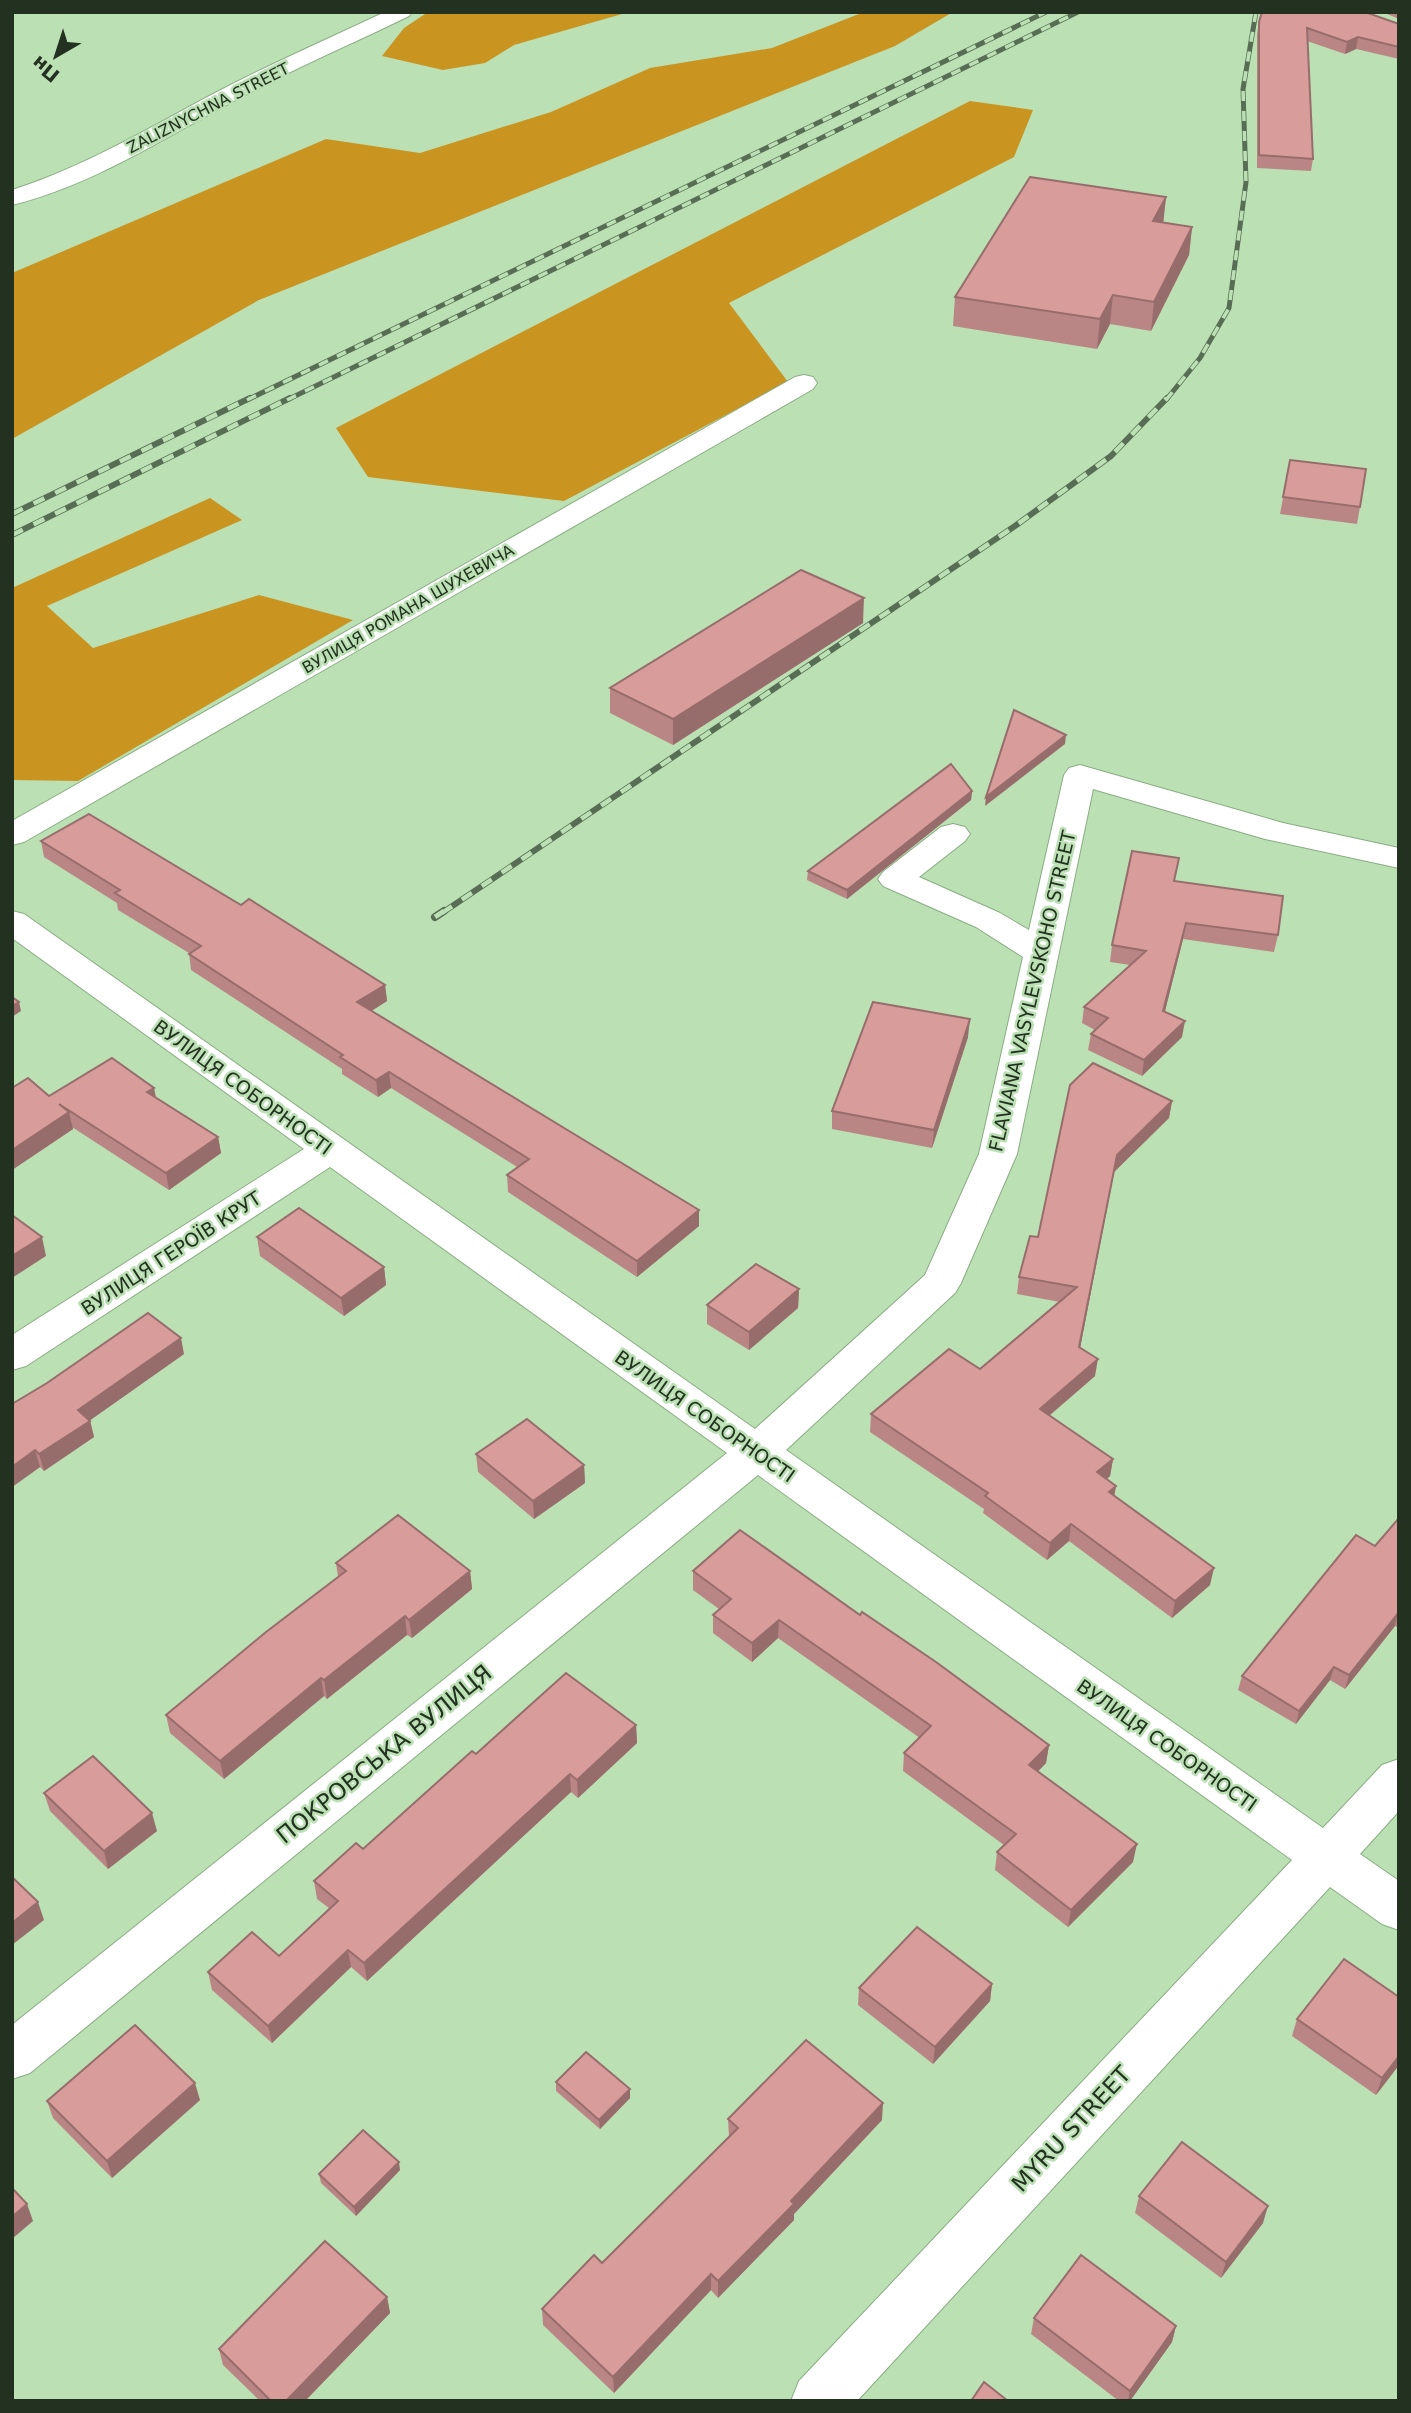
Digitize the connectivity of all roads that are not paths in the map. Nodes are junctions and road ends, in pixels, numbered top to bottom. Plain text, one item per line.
1 (402, 12) edge
2 (12, 198) edge
3 (804, 383) dead end
4 (953, 834) dead end
5 (12, 835) edge
6 (1399, 858) edge
7 (12, 922) edge
8 (1042, 953) junction
9 (330, 1150) junction
10 (12, 1356) edge
11 (756, 1453) junction
12 (1399, 1779) edge
13 (1324, 1856) junction
14 (1399, 1909) edge
15 (12, 2056) edge
16 (819, 2401) edge

1 - 2 street, ZALIZNYCHNA STREET
3 - 5 street, ВУЛИЦЯ РОМАНА ШУХЕВИЧА
4 - 8 street
6 - 8 street, FLAVIANA VASYLEVSKOHO STREET
7 - 9 street, ВУЛИЦЯ СОБОРНОСТІ
8 - 11 street, FLAVIANA VASYLEVSKOHO STREET
9 - 10 street, ВУЛИЦЯ ГЕРОЇВ КРУТ
9 - 11 street, ВУЛИЦЯ СОБОРНОСТІ
11 - 13 street, ВУЛИЦЯ СОБОРНОСТІ
11 - 15 street, ПОКРОВСЬКА ВУЛИЦЯ
12 - 13 street, MYRU STREET
13 - 14 street, ВУЛИЦЯ СОБОРНОСТІ
13 - 16 street, MYRU STREET

